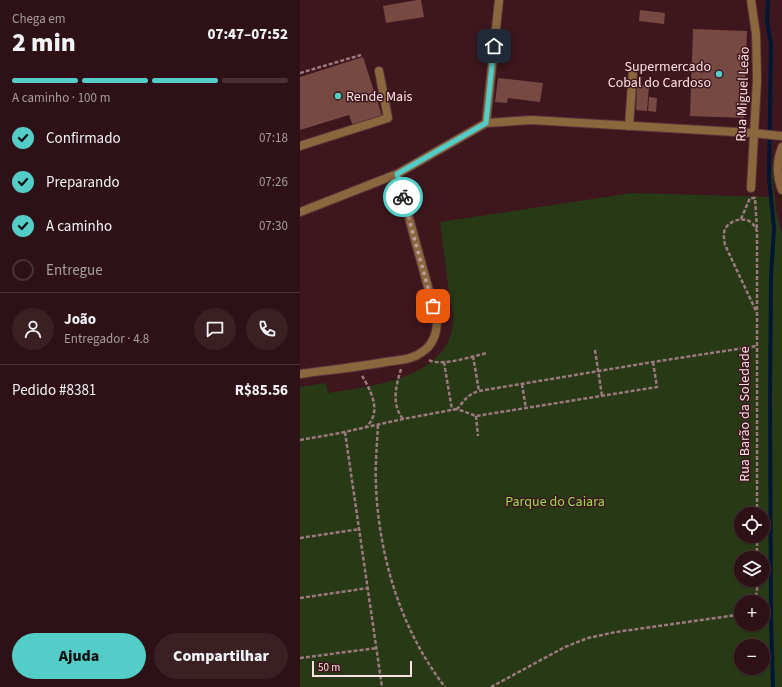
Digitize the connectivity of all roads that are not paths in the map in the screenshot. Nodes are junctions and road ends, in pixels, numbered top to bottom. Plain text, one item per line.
1 (499, 0) edge
2 (751, 0) edge
3 (633, 70) dead end
4 (379, 71) dead end
5 (486, 123) junction
6 (629, 126) junction
7 (757, 134) junction
8 (782, 136) edge
9 (300, 146) edge
10 (782, 147) edge
11 (397, 174) junction
12 (751, 188) dead end
13 (782, 190) edge
14 (300, 212) edge
15 (300, 374) edge

1 - 5 street
2 - 7 street, Rua Miguel Leão
3 - 6 street
4 - 9 street
5 - 6 street
5 - 11 street
6 - 7 street
7 - 8 street
7 - 12 street, Rua Miguel Leão
10 - 13 street
11 - 14 street
11 - 15 street

